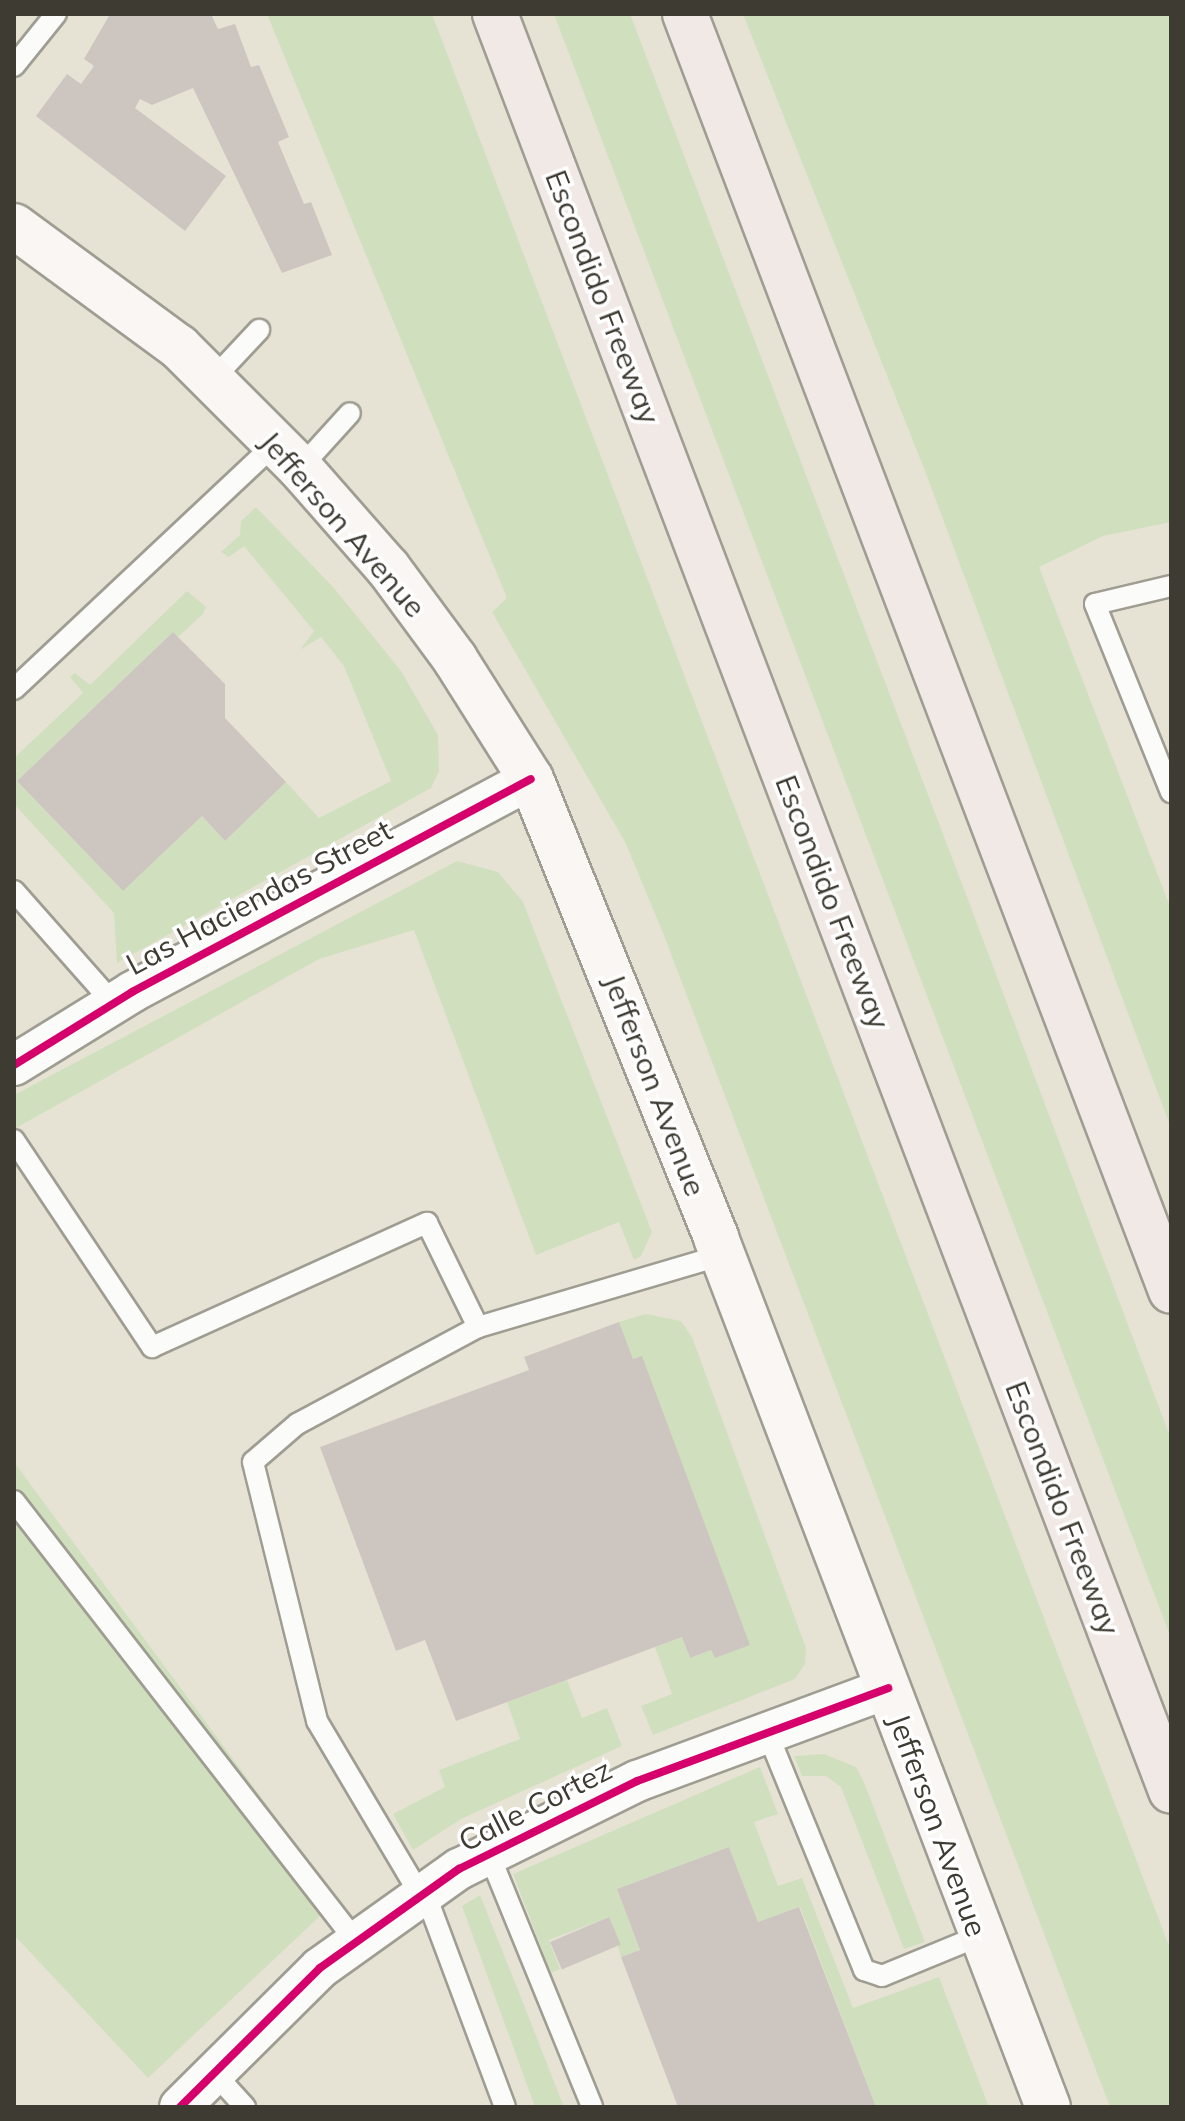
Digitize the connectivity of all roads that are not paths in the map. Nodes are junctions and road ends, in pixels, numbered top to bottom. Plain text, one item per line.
1 (56, 14) edge
2 (495, 14) edge
3 (685, 14) edge
4 (14, 66) edge
5 (14, 226) edge
6 (259, 330) dead end
7 (212, 380) junction
8 (350, 413) dead end
9 (288, 455) junction
10 (1171, 586) edge
11 (14, 689) edge
12 (531, 779) junction
13 (1171, 792) edge
14 (14, 891) edge
15 (114, 1004) junction
16 (14, 1065) edge
17 (14, 1140) edge
18 (722, 1255) junction
19 (1171, 1291) edge
20 (478, 1327) junction
21 (14, 1501) edge
22 (888, 1688) junction
23 (767, 1732) junction
24 (1171, 1791) edge
25 (489, 1854) junction
26 (423, 1895) junction
27 (979, 1936) junction
28 (354, 1939) junction
29 (214, 2073) junction
30 (180, 2107) edge
31 (245, 2107) edge
32 (505, 2107) edge
33 (592, 2107) edge
34 (1048, 2107) edge

1 - 4 lane
2 - 24 highway, Escondido Freeway
3 - 19 highway
5 - 7 main road, Jefferson Avenue
6 - 7 lane
7 - 9 main road, Jefferson Avenue
8 - 9 lane
9 - 11 lane
9 - 12 main road, Jefferson Avenue
10 - 13 lane
12 - 15 street, Las Haciendas Street
12 - 18 main road, Jefferson Avenue
14 - 15 lane
15 - 16 street, Las Haciendas Street
17 - 20 lane
18 - 20 lane
18 - 22 main road, Jefferson Avenue
20 - 26 lane
21 - 28 lane
22 - 23 street, Calle Cortez
22 - 27 main road, Jefferson Avenue
23 - 25 street, Calle Cortez
23 - 27 lane
25 - 26 street, Calle Cortez
25 - 33 lane
26 - 28 street, Calle Cortez
26 - 32 lane
27 - 34 main road, Jefferson Avenue
28 - 29 street, Calle Cortez
29 - 30 street, Calle Cortez
29 - 31 lane

